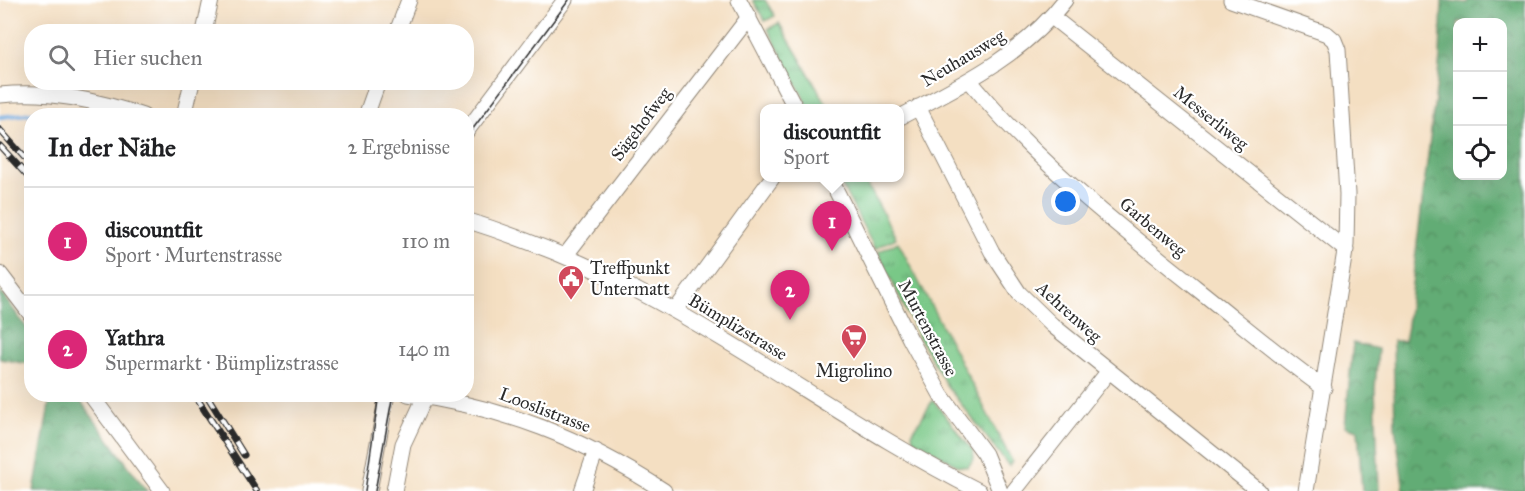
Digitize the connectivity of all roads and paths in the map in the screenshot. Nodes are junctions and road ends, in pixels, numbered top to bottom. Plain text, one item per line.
1 (211, 0) edge
2 (409, 0) edge
3 (565, 0) edge
4 (739, 0) edge
5 (1065, 0) edge
6 (1231, 0) edge
7 (749, 17) junction
8 (1052, 17) junction
9 (206, 24) edge
10 (400, 24) edge
11 (970, 81) junction
12 (190, 90) edge
13 (375, 90) edge
14 (0, 95) edge
15 (794, 104) edge
16 (918, 107) junction
17 (113, 108) edge
18 (186, 108) edge
19 (369, 108) edge
20 (904, 115) edge
21 (474, 121) edge
22 (768, 182) edge
23 (832, 182) edge
24 (474, 223) edge
25 (1346, 250) junction
26 (565, 256) junction
27 (0, 274) edge
28 (24, 306) edge
29 (675, 311) junction
30 (1108, 372) junction
31 (1324, 388) junction
32 (96, 402) edge
33 (386, 402) edge
34 (423, 402) edge
35 (450, 402) edge
36 (596, 451) junction
37 (162, 491) edge
38 (369, 491) edge
39 (394, 491) edge
40 (582, 491) edge
41 (664, 491) edge
42 (979, 491) edge
43 (1000, 491) edge
44 (1014, 491) edge
45 (1259, 491) edge
46 (1306, 491) edge

1 - 9 street
2 - 10 street
3 - 21 street
4 - 7 street
5 - 8 street, Neuhausweg
6 - 25 street
7 - 15 street
7 - 26 street, Sägehofweg
8 - 11 street, Neuhausweg
8 - 25 street, Messerliweg
11 - 16 street, Neuhausweg
11 - 31 street, Garbenweg
12 - 18 street
13 - 19 street
14 - 17 street
16 - 20 street, Neuhausweg
16 - 30 street, Aehrenweg
22 - 29 street
23 - 43 street, Murtenstrasse
24 - 26 street, Bümplizstrasse
25 - 31 street
26 - 29 street, Bümplizstrasse
27 - 28 street
29 - 42 street, Bümplizstrasse
30 - 44 street
30 - 45 street, Aehrenweg
31 - 46 street
32 - 37 street
33 - 38 street
34 - 39 street
35 - 36 street, Looslistrasse
36 - 40 street, Looslistrasse
36 - 41 street, Looslistrasse

